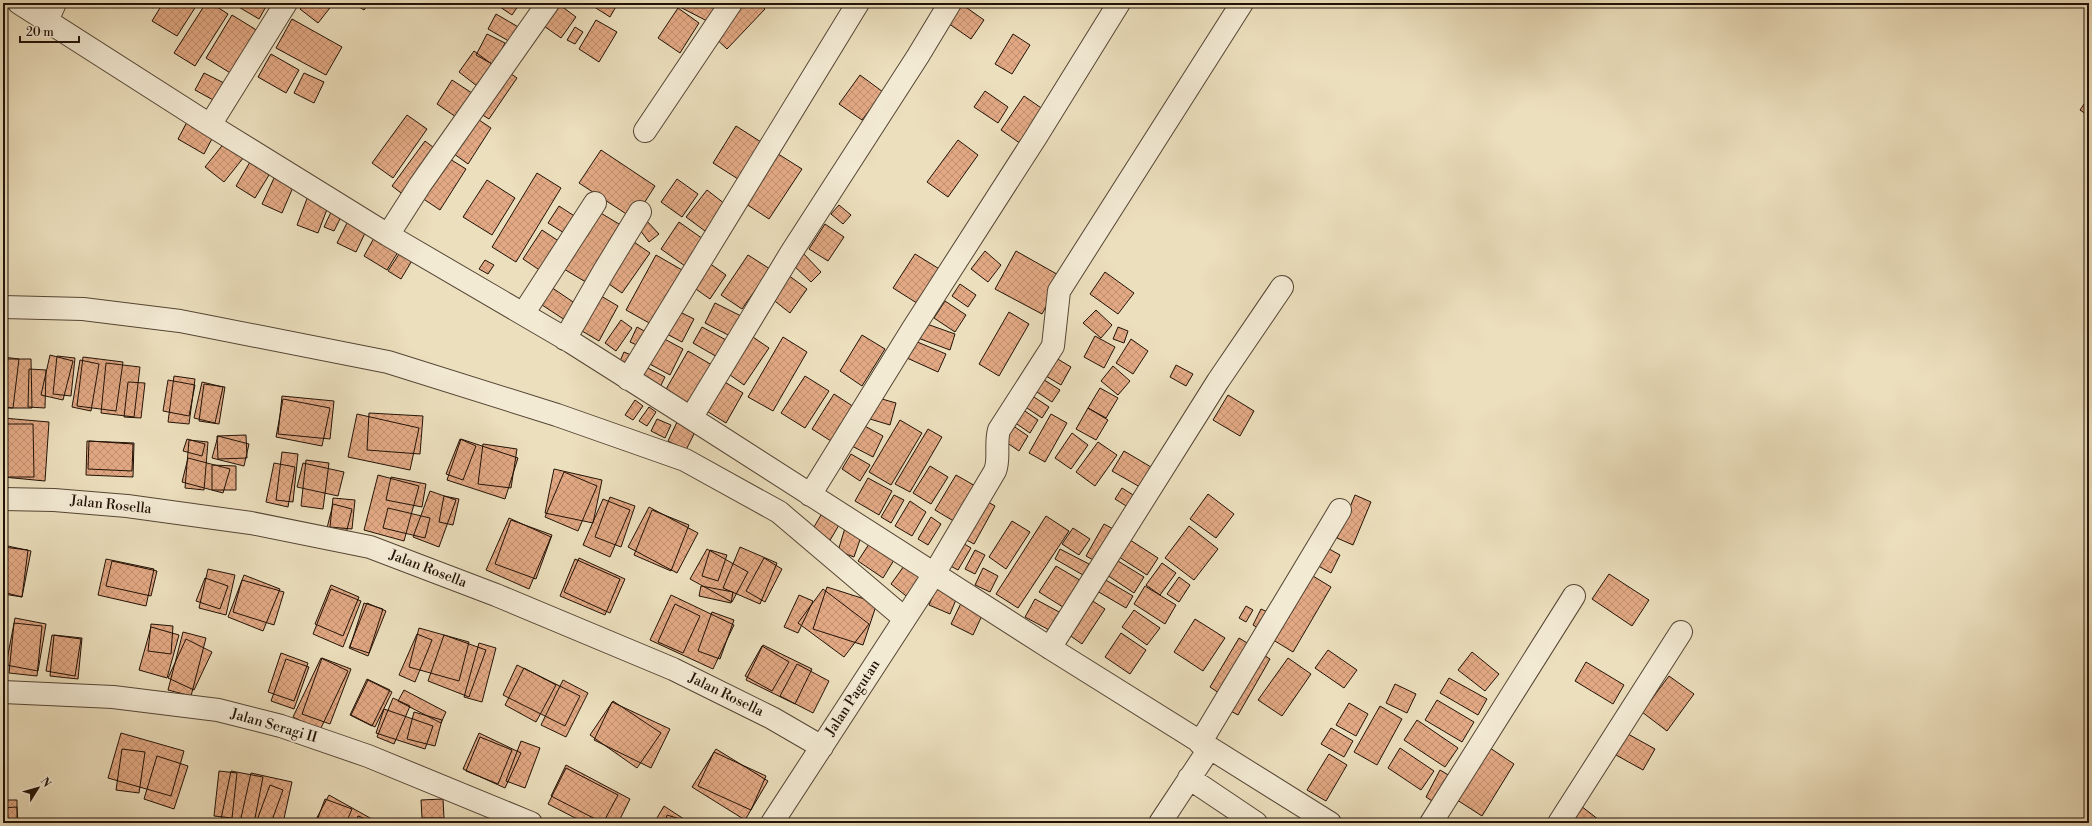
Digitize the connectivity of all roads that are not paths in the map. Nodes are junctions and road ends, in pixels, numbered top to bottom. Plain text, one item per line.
1 (19, 3) edge
2 (286, 3) edge
3 (548, 3) edge
4 (731, 3) edge
5 (858, 3) edge
6 (950, 3) edge
7 (1119, 3) edge
8 (1242, 3) edge
9 (51, 12) edge
10 (210, 125) junction
11 (644, 131) dead end
12 (595, 203) dead end
13 (640, 212) dead end
14 (388, 235) junction
15 (1282, 287) dead end
16 (3, 307) edge
17 (523, 314) junction
18 (565, 339) junction
19 (628, 379) junction
20 (692, 418) junction
21 (810, 495) junction
22 (3, 499) edge
23 (1340, 510) dead end
24 (934, 574) junction
25 (1574, 596) dead end
26 (904, 618) junction
27 (1681, 632) dead end
28 (1050, 648) junction
29 (3, 692) edge
30 (1204, 746) junction
31 (822, 747) junction
32 (1189, 778) junction
33 (531, 823) edge
34 (772, 823) edge
35 (1160, 823) edge
36 (1256, 823) edge
37 (1330, 823) edge
38 (1431, 823) edge
39 (1559, 823) edge

1 - 9 street
2 - 10 street
3 - 14 street
4 - 11 street
5 - 19 street
6 - 20 street
7 - 21 street
8 - 24 street, Jalan Pagutan
9 - 10 street
10 - 14 street
12 - 17 street
13 - 18 street
14 - 17 street
15 - 28 street
16 - 26 street
17 - 18 street
18 - 19 street
19 - 20 street
20 - 21 street
21 - 24 street
22 - 31 street, Jalan Rosella
23 - 30 street
24 - 26 street, Jalan Pagutan
24 - 28 street
25 - 38 street
26 - 31 street, Jalan Pagutan
27 - 39 street
28 - 30 street
29 - 33 street, Jalan Seragi II
30 - 32 street
30 - 37 street
31 - 34 street, Jalan Pagutan
32 - 35 street
32 - 36 street

